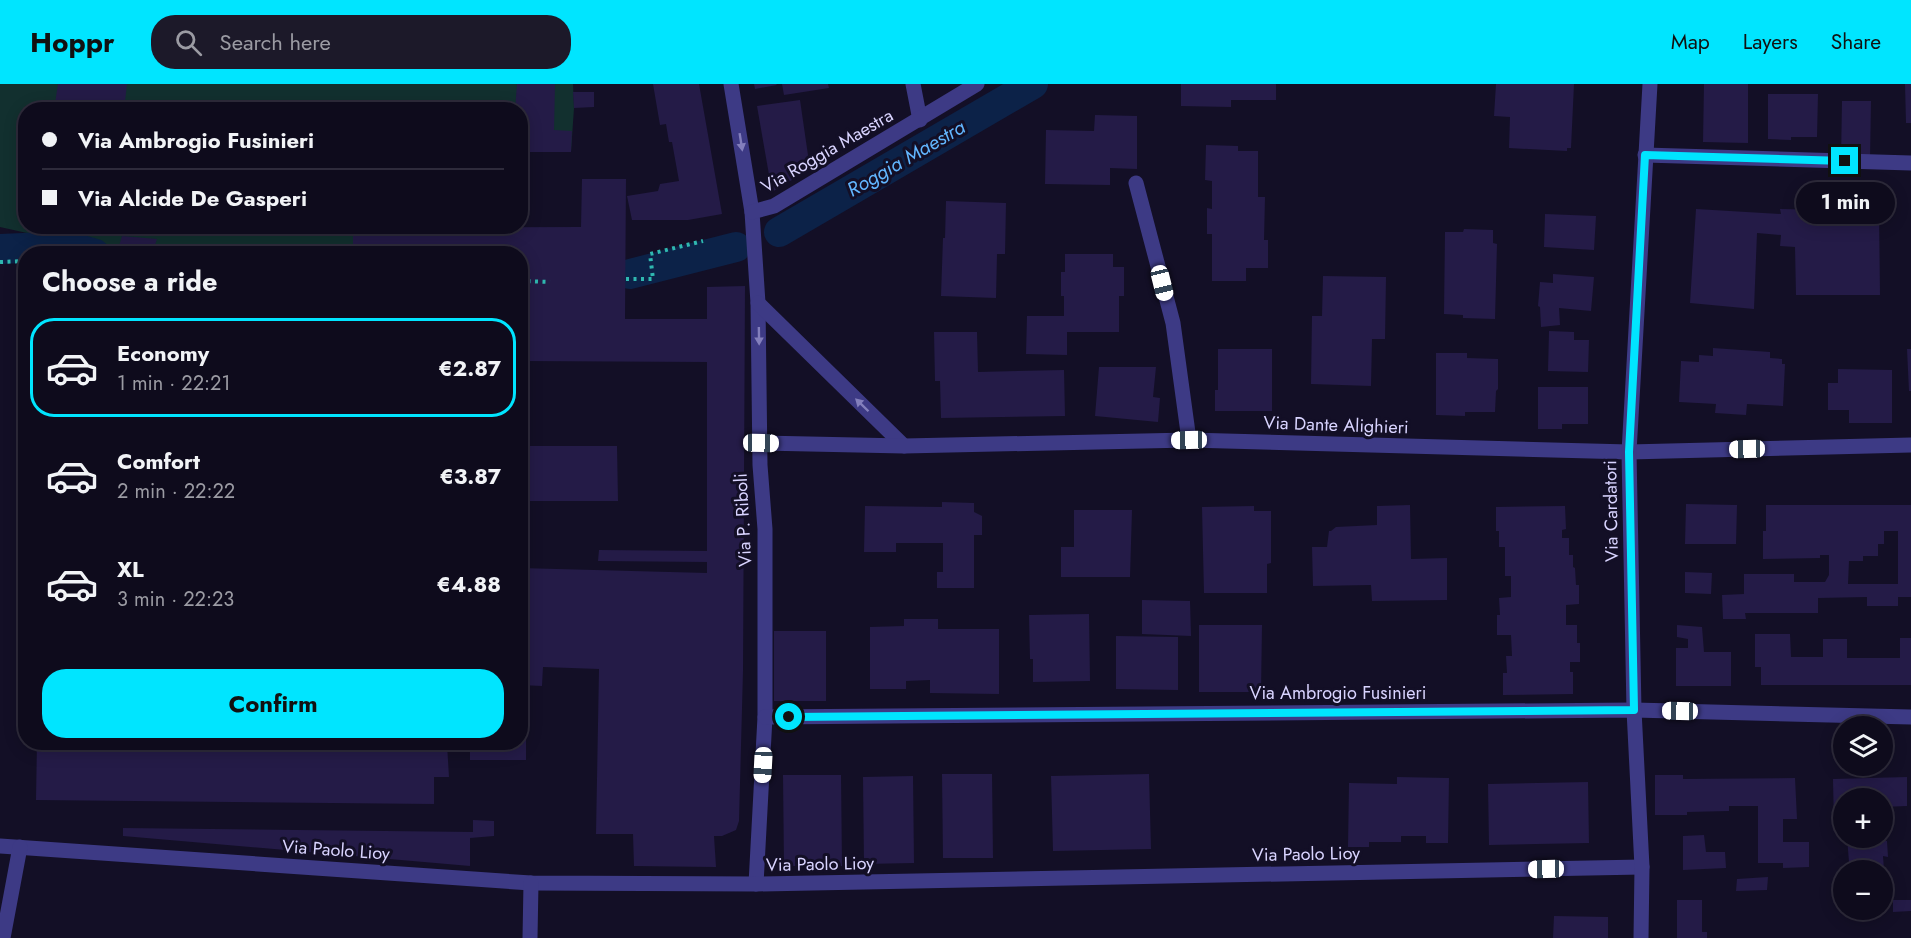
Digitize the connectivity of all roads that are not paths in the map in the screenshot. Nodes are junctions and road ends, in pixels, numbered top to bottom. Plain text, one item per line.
1 (731, 84) edge
2 (913, 84) edge
3 (978, 84) edge
4 (1650, 84) edge
5 (920, 120) junction
6 (1645, 155) junction
7 (1911, 163) edge
8 (1136, 183) dead end
9 (752, 212) junction
10 (758, 303) junction
11 (1189, 440) junction
12 (761, 443) junction
13 (1911, 445) edge
14 (904, 446) junction
15 (1629, 452) junction
16 (1634, 710) junction
17 (765, 717) junction
18 (1911, 717) edge
19 (0, 846) edge
20 (20, 847) junction
21 (1642, 867) junction
22 (531, 883) junction
23 (756, 884) junction
24 (3, 938) edge
25 (530, 938) edge
26 (1641, 938) edge

1 -> 9 street, Via P. Riboli
2 - 5 street, Via Roggia Maestra
3 - 5 street
4 - 6 street, Via Cardatori
5 - 9 street, Via Roggia Maestra
6 - 7 street
6 - 15 street, Via Cardatori
8 - 11 street
9 - 10 street, Via P. Riboli
10 -> 12 street, Via P. Riboli
14 -> 10 street
11 - 14 street, Via Dante Alighieri
11 - 15 street, Via Dante Alighieri
12 - 14 street, Via Dante Alighieri
12 - 17 street, Via P. Riboli
13 - 15 street, Via Dante Alighieri
15 - 16 street, Via Cardatori
16 - 17 street, Via Ambrogio Fusinieri
16 - 18 street, Via Ambrogio Fusinieri
16 - 21 street, Via Cardatori
17 - 23 street, Via P. Riboli
19 - 20 street, Via Paolo Lioy
20 - 22 street, Via Paolo Lioy
20 - 24 street
21 - 23 street, Via Paolo Lioy
21 - 26 street, Via Cardatori
22 - 23 street, Via Paolo Lioy
22 - 25 street

